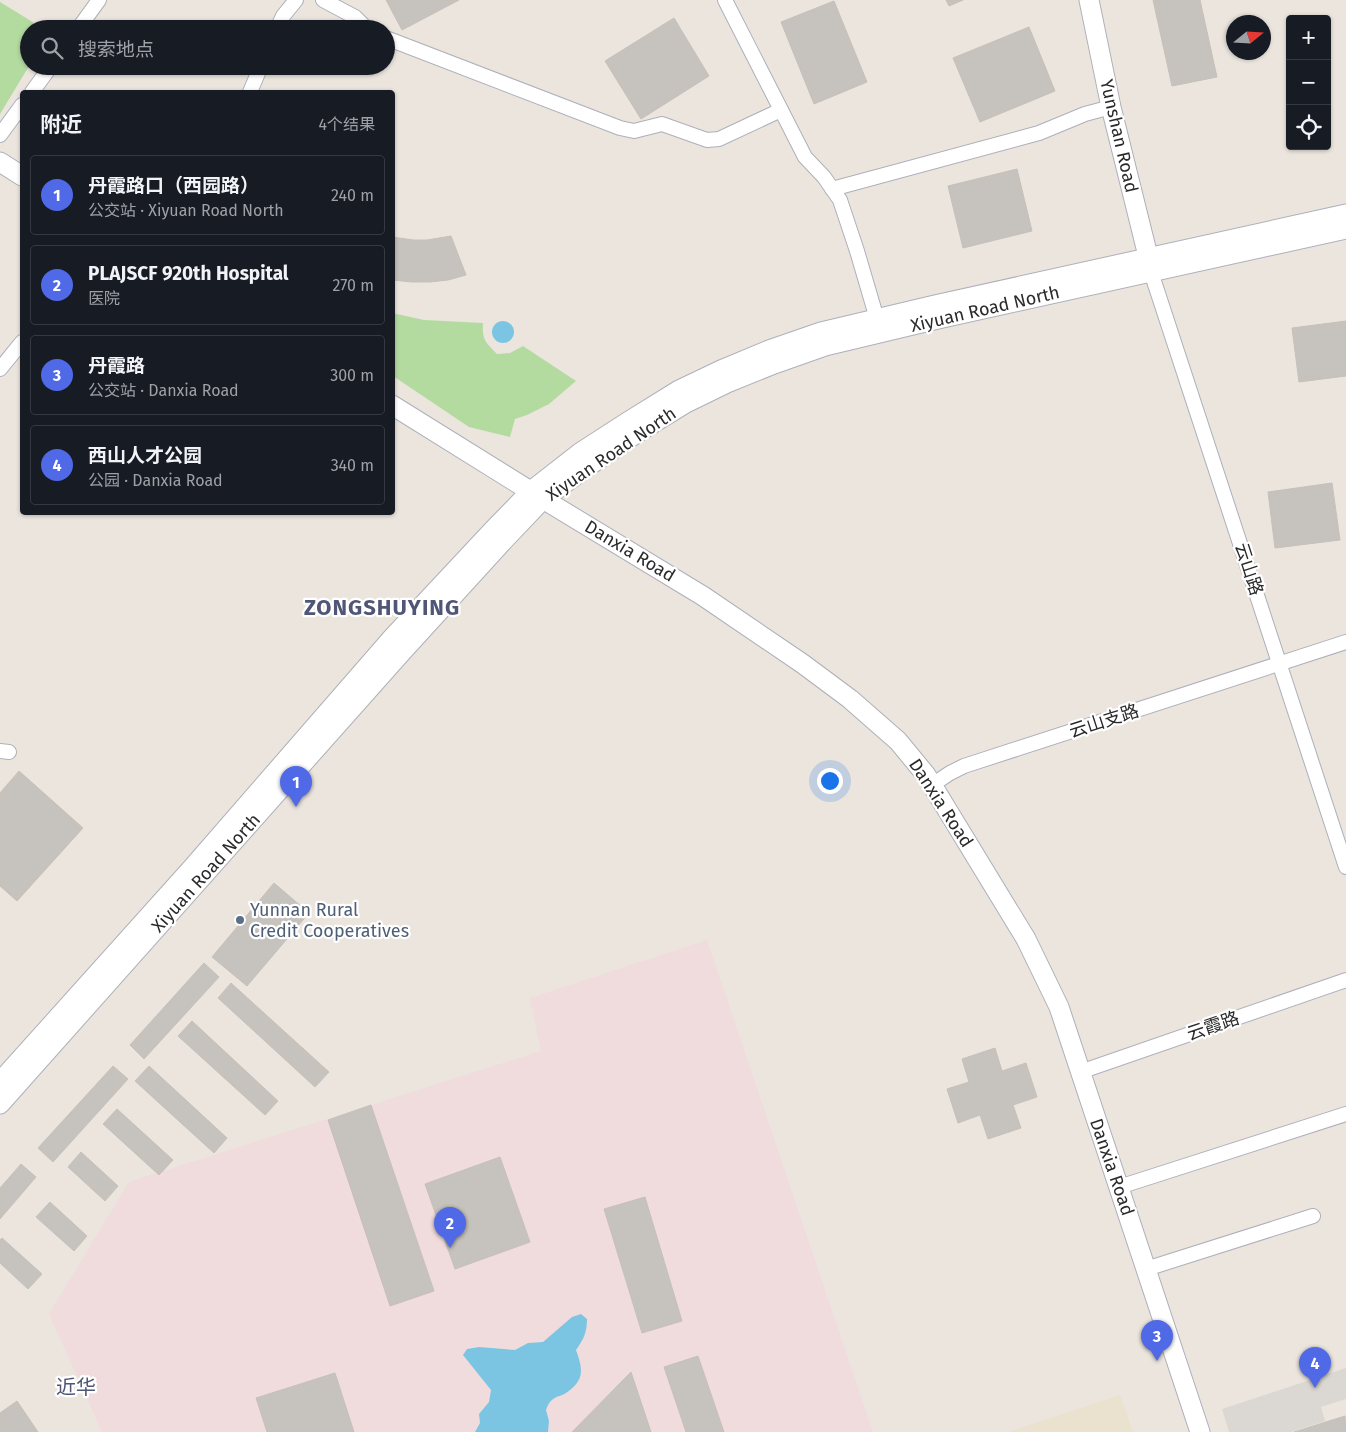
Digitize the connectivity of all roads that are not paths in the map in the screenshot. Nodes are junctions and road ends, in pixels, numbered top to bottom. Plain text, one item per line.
1 (99, 0) edge
2 (296, 0) edge
3 (323, 0) edge
4 (725, 0) edge
5 (1089, 0) edge
6 (85, 20) edge
7 (280, 20) edge
8 (358, 20) edge
9 (395, 41) edge
10 (44, 75) edge
11 (257, 75) edge
12 (33, 90) edge
13 (251, 90) edge
14 (1111, 107) junction
15 (20, 108) edge
16 (781, 110) junction
17 (0, 136) edge
18 (0, 162) edge
19 (20, 175) edge
20 (832, 188) junction
21 (1346, 214) edge
22 (1346, 229) edge
23 (1150, 265) junction
24 (877, 319) junction
25 (20, 344) edge
26 (0, 369) edge
27 (395, 406) edge
28 (537, 495) junction
29 (1346, 642) edge
30 (1280, 664) junction
31 (932, 785) junction
32 (1346, 867) edge
33 (1346, 980) edge
34 (1080, 1072) junction
35 (0, 1082) edge
36 (0, 1104) edge
37 (1346, 1114) edge
38 (1119, 1187) junction
39 (1313, 1216) dead end
40 (1146, 1270) junction
41 (1200, 1432) edge

1 - 6 street
2 - 7 street
3 - 8 street
4 - 16 street
5 - 14 main road, Yunshan Road
9 - 16 street
10 - 12 street
11 - 13 street
14 - 20 street
14 - 23 main road, Yunshan Road
15 - 17 street
16 - 20 street
18 - 19 main road
20 - 24 street
21 - 23 main road, Xiyuan Road North
22 - 23 main road, Xiyuan Road North
23 - 24 main road, Xiyuan Road North
23 - 28 main road, Xiyuan Road North
23 - 30 street, 云山路
24 - 28 main road, Xiyuan Road North
25 - 26 street
27 - 28 main road, Danxia Road
28 - 31 main road, Danxia Road
28 - 35 main road, Xiyuan Road North
28 - 36 main road, Xiyuan Road North
29 - 30 street, 云山支路
30 - 31 street, 云山支路
30 - 32 street, 云山路
31 - 34 main road, Danxia Road
33 - 34 street, 云霞路
34 - 38 main road, Danxia Road
37 - 38 street
38 - 40 main road, Danxia Road
39 - 40 street
40 - 41 main road, Danxia Road

